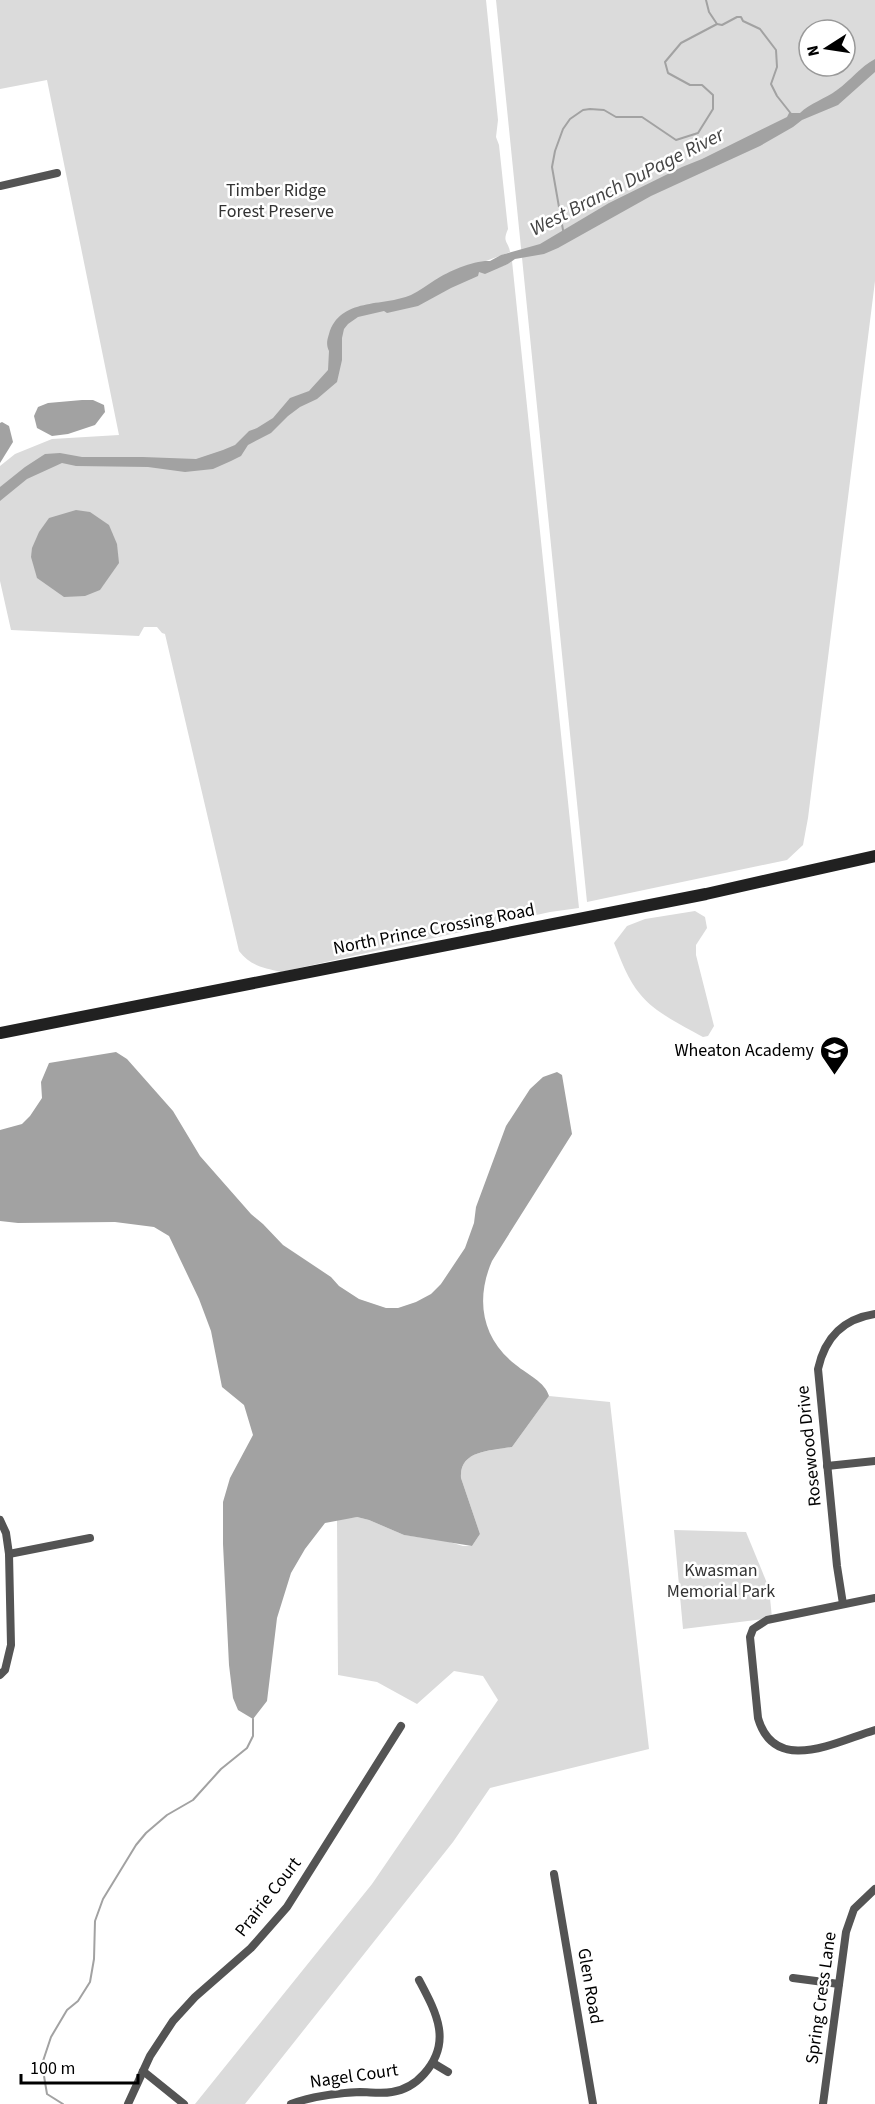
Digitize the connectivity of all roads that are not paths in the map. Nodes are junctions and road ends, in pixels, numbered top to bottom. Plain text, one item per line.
1 (57, 172) dead end
2 (0, 186) edge
3 (875, 856) edge
4 (0, 1033) edge
5 (875, 1314) edge
6 (875, 1461) edge
7 (827, 1466) junction
8 (0, 1520) edge
9 (90, 1538) dead end
10 (9, 1554) junction
11 (875, 1598) edge
12 (843, 1604) junction
13 (0, 1675) edge
14 (401, 1726) dead end
15 (875, 1730) edge
16 (554, 1874) dead end
17 (875, 1889) edge
18 (793, 1978) dead end
19 (419, 1980) dead end
20 (839, 1984) junction
21 (433, 2063) junction
22 (143, 2072) junction
23 (448, 2072) dead end
24 (128, 2104) edge
25 (184, 2104) edge
26 (291, 2104) edge
27 (593, 2104) edge
28 (823, 2104) edge

1 - 2 street
3 - 4 street, North Prince Crossing Road
5 - 7 street, Rosewood Drive
6 - 7 street
7 - 12 street, Rosewood Drive
8 - 10 street
9 - 10 street
10 - 13 street
11 - 12 street
12 - 15 street
14 - 22 street, Prairie Court
16 - 27 street, Glen Road
17 - 20 street, Spring Cress Lane
18 - 20 street
19 - 21 street
20 - 28 street, Spring Cress Lane
21 - 23 street
21 - 26 street, Nagel Court
22 - 24 street, Prairie Court
22 - 25 street

